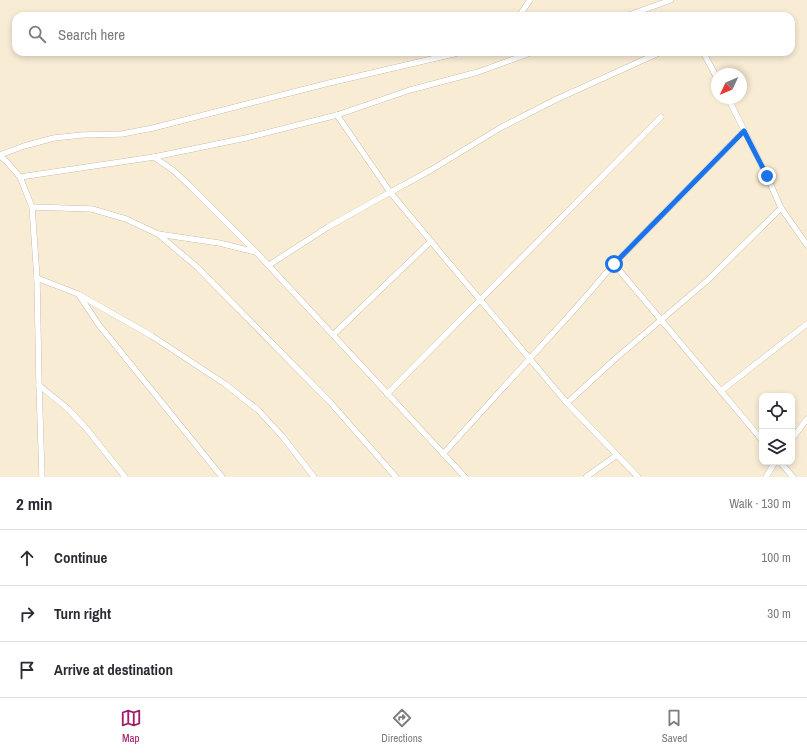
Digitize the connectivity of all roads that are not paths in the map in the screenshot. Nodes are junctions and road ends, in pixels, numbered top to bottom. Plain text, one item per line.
1 (530, 0) edge
2 (671, 0) edge
3 (522, 12) edge
4 (637, 12) edge
5 (445, 56) edge
6 (522, 56) edge
7 (651, 56) edge
8 (705, 56) edge
9 (712, 68) edge
10 (731, 104) edge
11 (337, 115) junction
12 (661, 117) dead end
13 (744, 131) junction
14 (0, 156) edge
15 (154, 157) junction
16 (20, 177) junction
17 (390, 192) junction
18 (32, 207) junction
19 (781, 208) junction
20 (158, 234) junction
21 (431, 241) junction
22 (807, 245) edge
23 (256, 252) junction
24 (614, 264) junction
25 (269, 265) junction
26 (37, 278) junction
27 (78, 294) junction
28 (480, 300) junction
29 (661, 319) junction
30 (807, 324) edge
31 (333, 335) junction
32 (529, 359) junction
33 (39, 385) junction
34 (721, 391) junction
35 (387, 394) junction
36 (567, 403) junction
37 (807, 419) edge
38 (795, 435) edge
39 (759, 436) edge
40 (443, 454) junction
41 (617, 455) junction
42 (773, 465) edge
43 (783, 465) edge
44 (42, 477) edge
45 (124, 477) edge
46 (222, 477) edge
47 (314, 477) edge
48 (396, 477) edge
49 (465, 477) edge
50 (586, 477) edge
51 (638, 477) edge
52 (766, 477) edge
53 (793, 477) edge

1 - 3 lane
2 - 4 lane
5 - 14 lane
6 - 11 lane
7 - 17 lane
8 - 9 lane
10 - 13 lane
11 - 15 lane
11 - 17 lane
12 - 28 lane
13 - 19 lane
13 - 24 lane
14 - 16 lane
15 - 16 lane
15 - 23 lane
16 - 18 lane
17 - 21 lane
17 - 25 lane
18 - 20 lane
18 - 26 lane
19 - 22 lane
19 - 29 lane
20 - 23 lane
20 - 48 lane
21 - 28 lane
21 - 31 lane
23 - 25 lane
24 - 29 lane
24 - 32 lane
25 - 31 lane
26 - 27 lane
26 - 33 lane
27 - 46 lane
27 - 47 lane
28 - 32 lane
28 - 35 lane
29 - 34 lane
29 - 36 lane
30 - 34 lane
31 - 35 lane
32 - 36 lane
32 - 40 lane
33 - 44 lane
33 - 45 lane
34 - 39 lane
35 - 40 lane
36 - 41 lane
37 - 38 lane
40 - 49 lane
41 - 50 lane
41 - 51 lane
42 - 52 lane
43 - 53 lane

